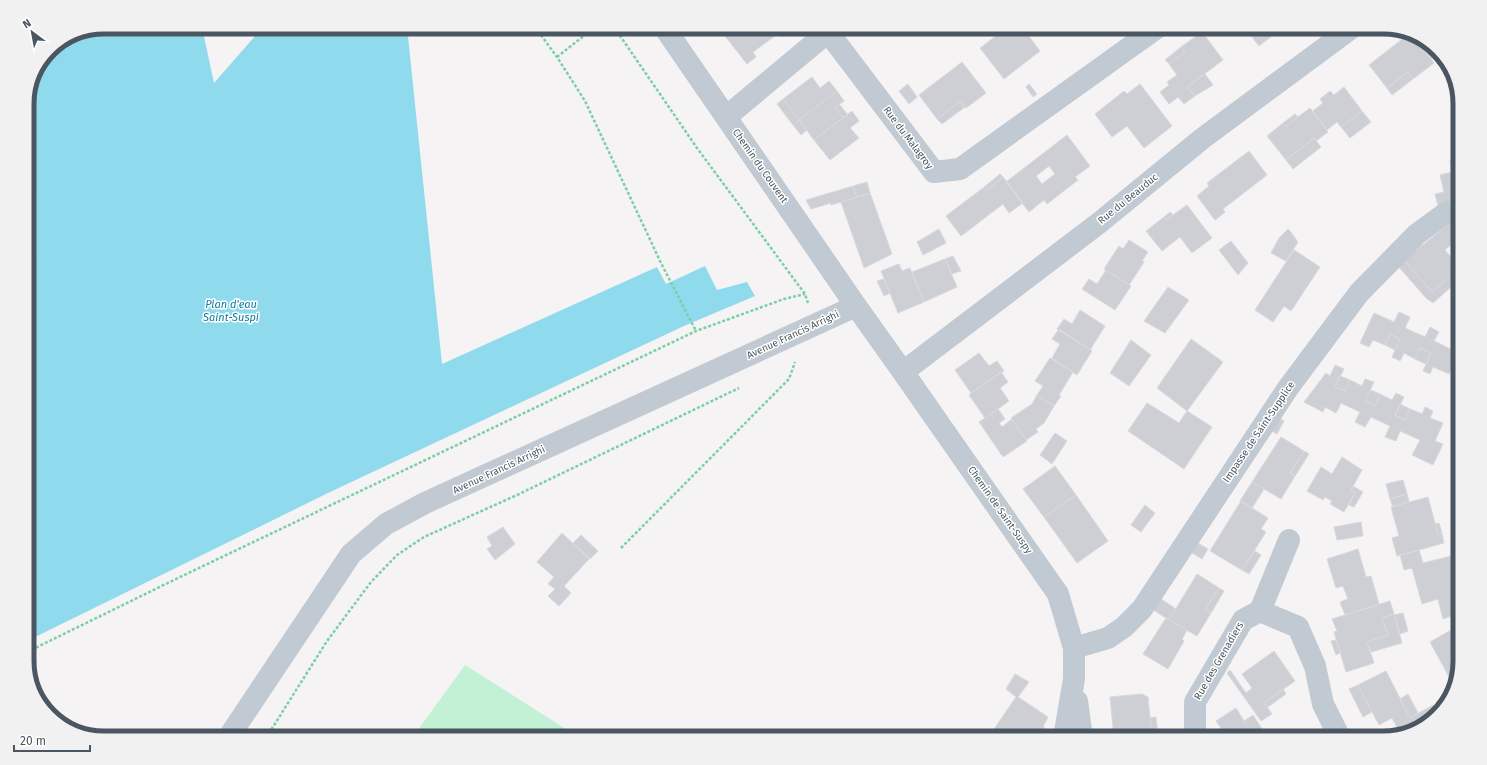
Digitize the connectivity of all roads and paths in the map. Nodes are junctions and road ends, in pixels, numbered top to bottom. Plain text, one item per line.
1 (540, 34) edge
2 (586, 34) edge
3 (619, 34) edge
4 (669, 34) edge
5 (826, 34) edge
6 (830, 34) edge
7 (1148, 34) edge
8 (1344, 34) edge
9 (556, 57) junction
10 (726, 117) junction
11 (1447, 212) dead end
12 (856, 306) junction
13 (696, 331) junction
14 (790, 362) dead end
15 (903, 372) junction
16 (740, 388) dead end
17 (1289, 540) dead end
18 (621, 548) dead end
19 (1260, 611) junction
20 (1074, 648) junction
21 (34, 649) edge
22 (1074, 679) junction
23 (233, 731) edge
24 (270, 731) edge
25 (1065, 731) edge
26 (1081, 731) edge
27 (1195, 731) edge
28 (1336, 731) edge

1 - 9 path
2 - 9 path
3 - 13 path
4 - 10 street, Chemin du Couvent
5 - 10 street, Rue du Malagroy
6 - 7 street, Rue du Malagroy
8 - 15 street, Rue du Beauduc
9 - 13 path
10 - 12 street, Chemin du Couvent
11 - 20 street, Impasse de Saint-Supplice
12 - 15 street, Chemin de Saint-Suspy
12 - 23 street, Avenue Francis Arrighi
13 - 21 path
14 - 18 path
15 - 20 street, Chemin de Saint-Suspy
16 - 24 path
17 - 19 street
19 - 27 street, Rue des Grenadiers
19 - 28 street
20 - 22 street, Chemin de Saint-Suspy
22 - 25 street, Chemin de Saint-Suspy
22 - 26 street

